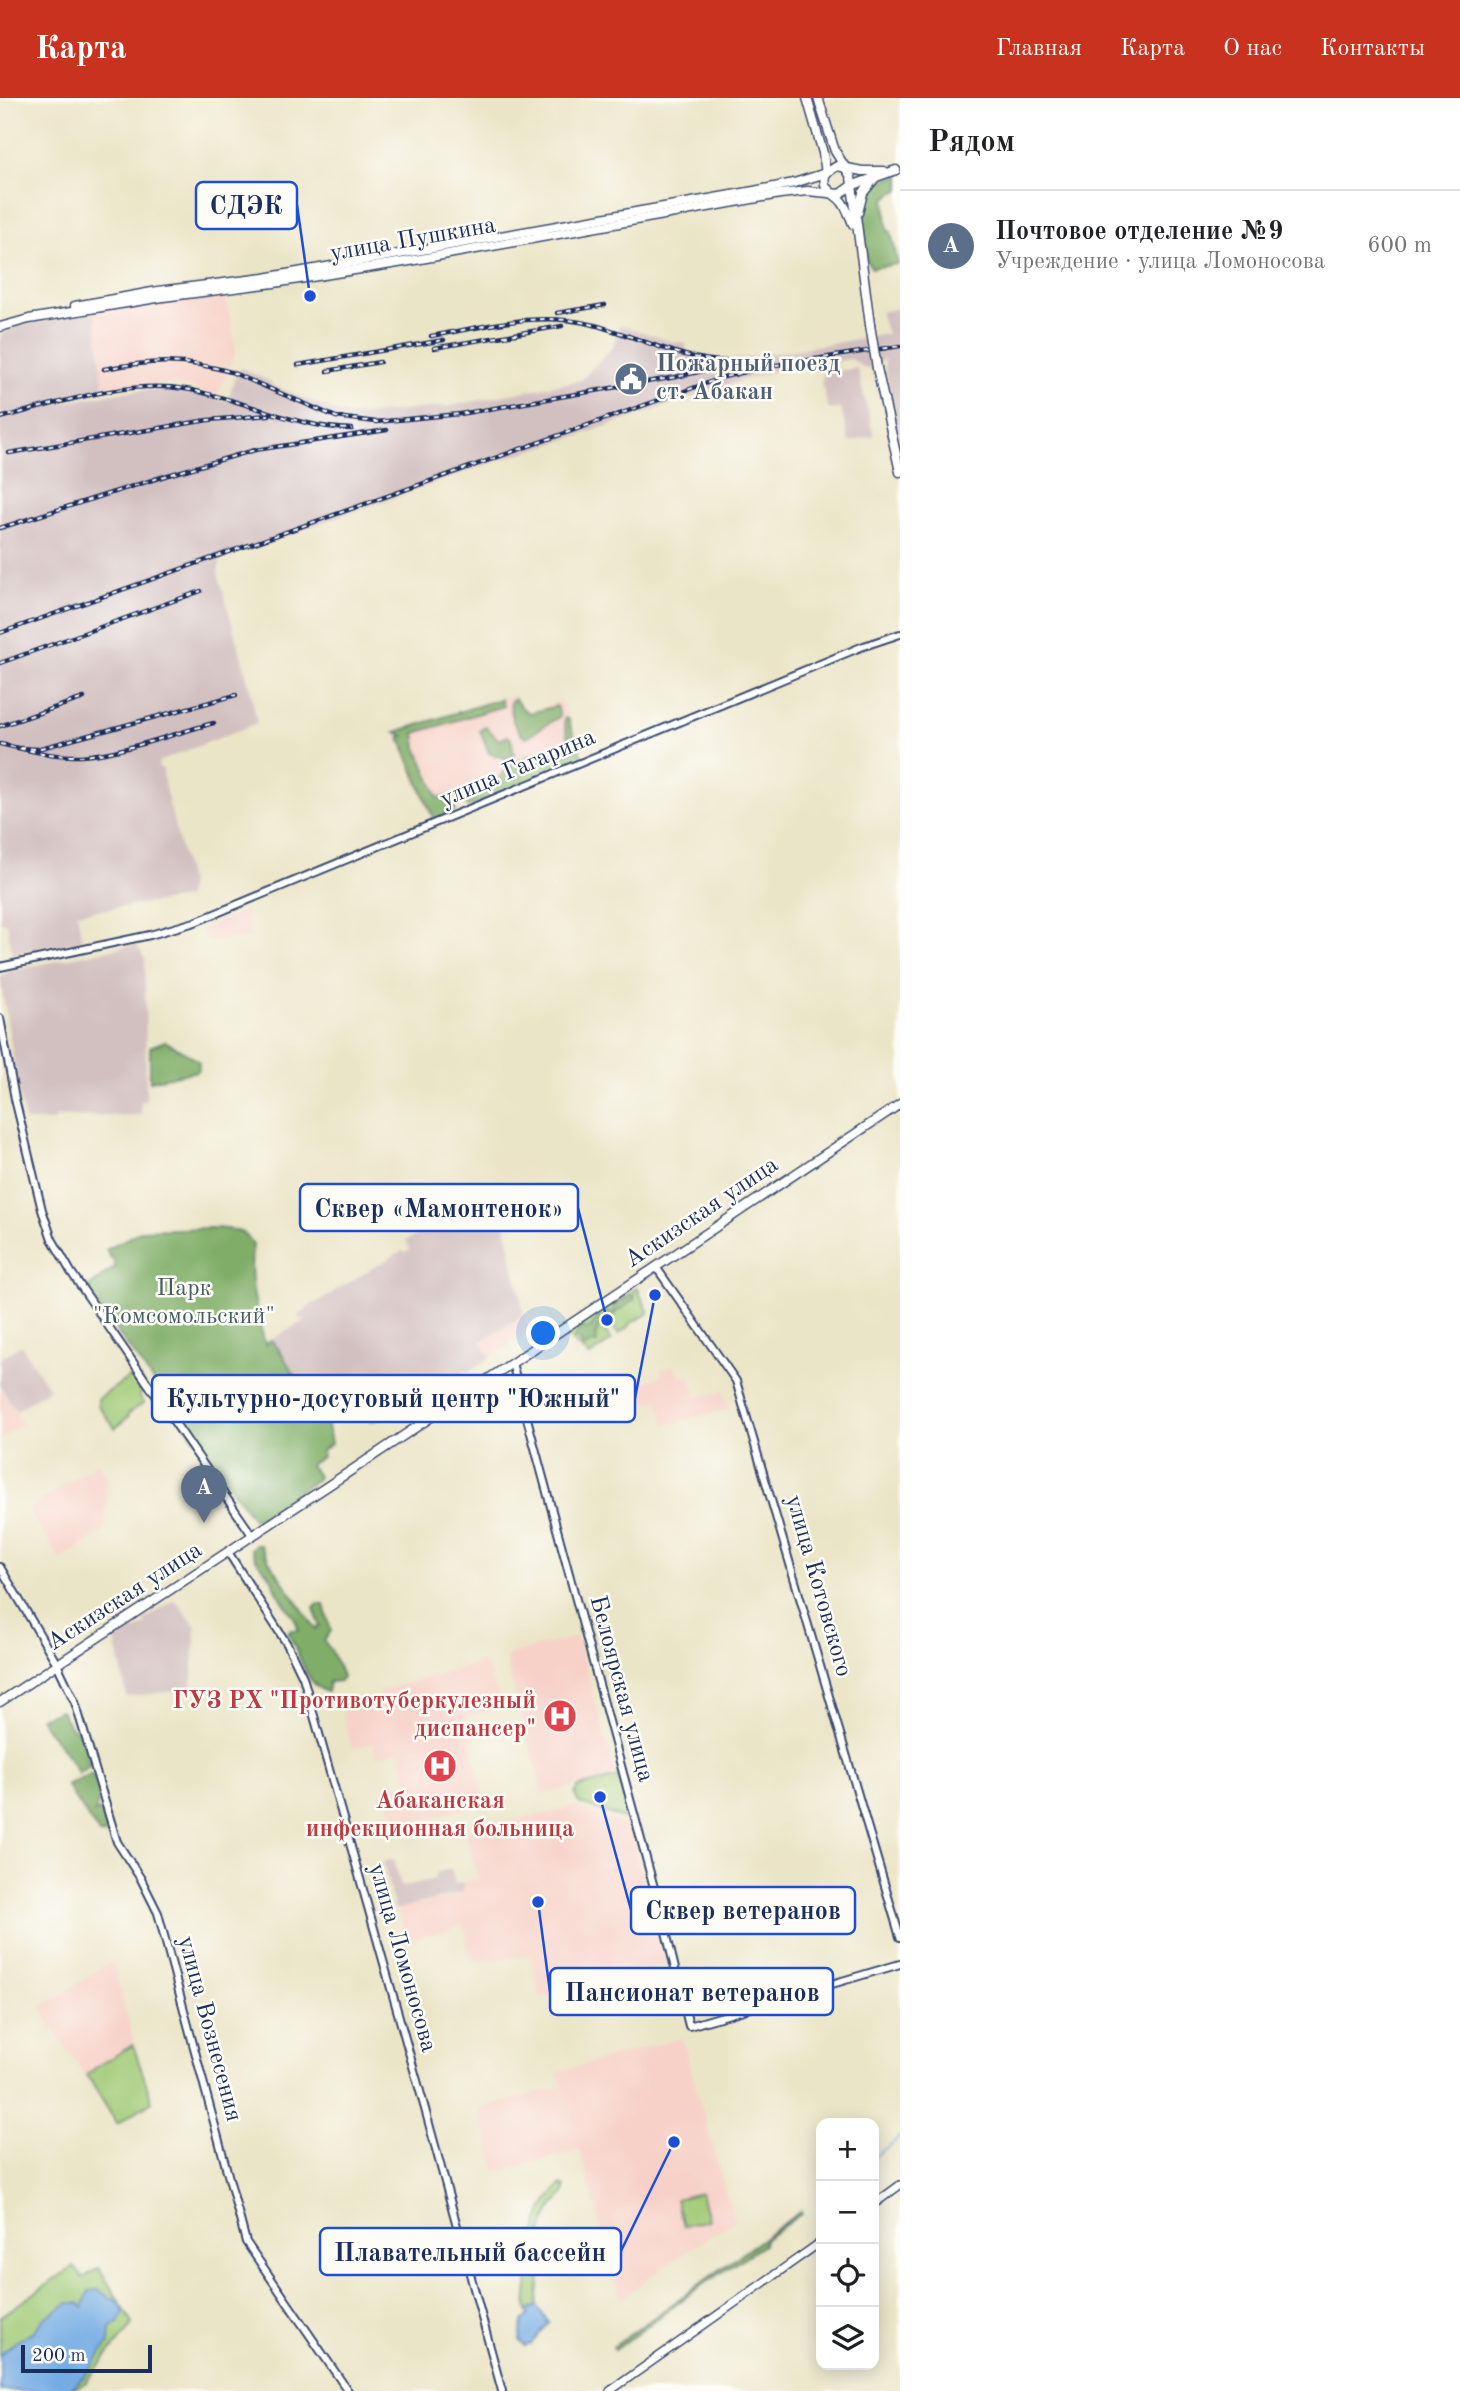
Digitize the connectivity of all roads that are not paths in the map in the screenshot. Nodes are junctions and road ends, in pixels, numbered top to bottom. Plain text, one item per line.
1 (807, 98) edge
2 (818, 98) edge
3 (845, 168) junction
4 (898, 169) edge
5 (826, 173) junction
6 (877, 176) junction
7 (851, 186) junction
8 (833, 194) junction
9 (858, 233) junction
10 (392, 259) junction
11 (0, 321) edge
12 (0, 327) edge
13 (900, 472) edge
14 (900, 634) edge
15 (0, 967) edge
16 (0, 1017) edge
17 (900, 1104) edge
18 (656, 1267) junction
19 (512, 1363) junction
20 (252, 1535) junction
21 (228, 1552) junction
22 (0, 1567) edge
23 (57, 1664) junction
24 (0, 1702) edge
25 (900, 1937) edge
26 (900, 1964) edge
27 (900, 2185) edge
28 (879, 2200) edge
29 (818, 2244) edge
30 (348, 2391) edge
31 (502, 2391) edge
32 (610, 2391) edge

1 - 5 main road
2 - 3 main road
3 - 4 main road
3 - 5 main road
3 - 7 main road
4 - 6 main road
5 - 8 main road
5 - 10 main road, улица Пушкина
6 - 7 main road
6 - 9 main road
7 - 8 main road
7 - 9 main road
8 - 9 main road
8 - 10 main road, улица Пушкина
9 - 13 main road, bridge
10 - 11 main road, улица Пушкина
10 - 12 main road, улица Пушкина
14 - 15 street, улица Гагарина
16 - 20 street
17 - 18 main road, Аскизская улица
18 - 19 main road, Аскизская улица
18 - 25 street, улица Котовского
19 - 20 main road, Аскизская улица
19 - 26 street, Белоярская улица
20 - 21 main road, Аскизская улица
21 - 23 main road, Аскизская улица
21 - 31 street, улица Ломоносова
22 - 23 street, улица Вознесения
23 - 24 main road, Аскизская улица
23 - 30 street, улица Вознесения
27 - 28 main road
29 - 32 main road

